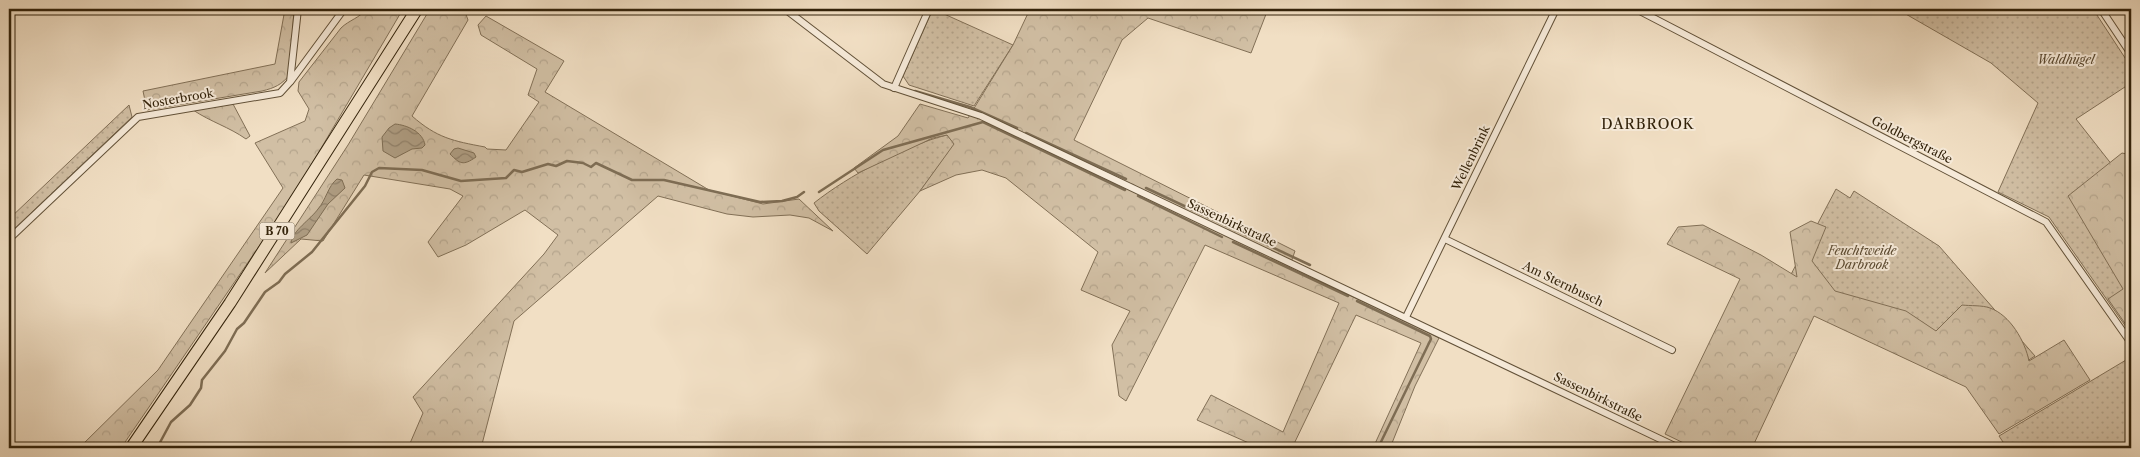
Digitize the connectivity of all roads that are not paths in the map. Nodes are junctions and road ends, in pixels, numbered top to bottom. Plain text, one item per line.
1 (298, 9) edge
2 (344, 9) edge
3 (417, 9) edge
4 (785, 9) edge
5 (929, 9) edge
6 (1556, 9) edge
7 (1636, 9) edge
8 (2101, 9) edge
9 (2130, 50) edge
10 (290, 82) junction
11 (894, 88) junction
12 (9, 239) edge
13 (1445, 239) junction
14 (1406, 317) junction
15 (2131, 344) edge
16 (1672, 350) dead end
17 (131, 448) edge
18 (1679, 448) edge

1 - 10 street
2 - 10 street, Nosterbrook
3 - 17 highway, B 70
4 - 11 street, Sassenbirkstraße
5 - 11 street
6 - 13 street, Wellenbrink
7 - 15 street, Goldbergstraße
8 - 9 street
10 - 12 street, Nosterbrook
11 - 14 street, Sassenbirkstraße
13 - 14 street, Wellenbrink
13 - 16 street, Am Sternbusch
14 - 18 street, Sassenbirkstraße

